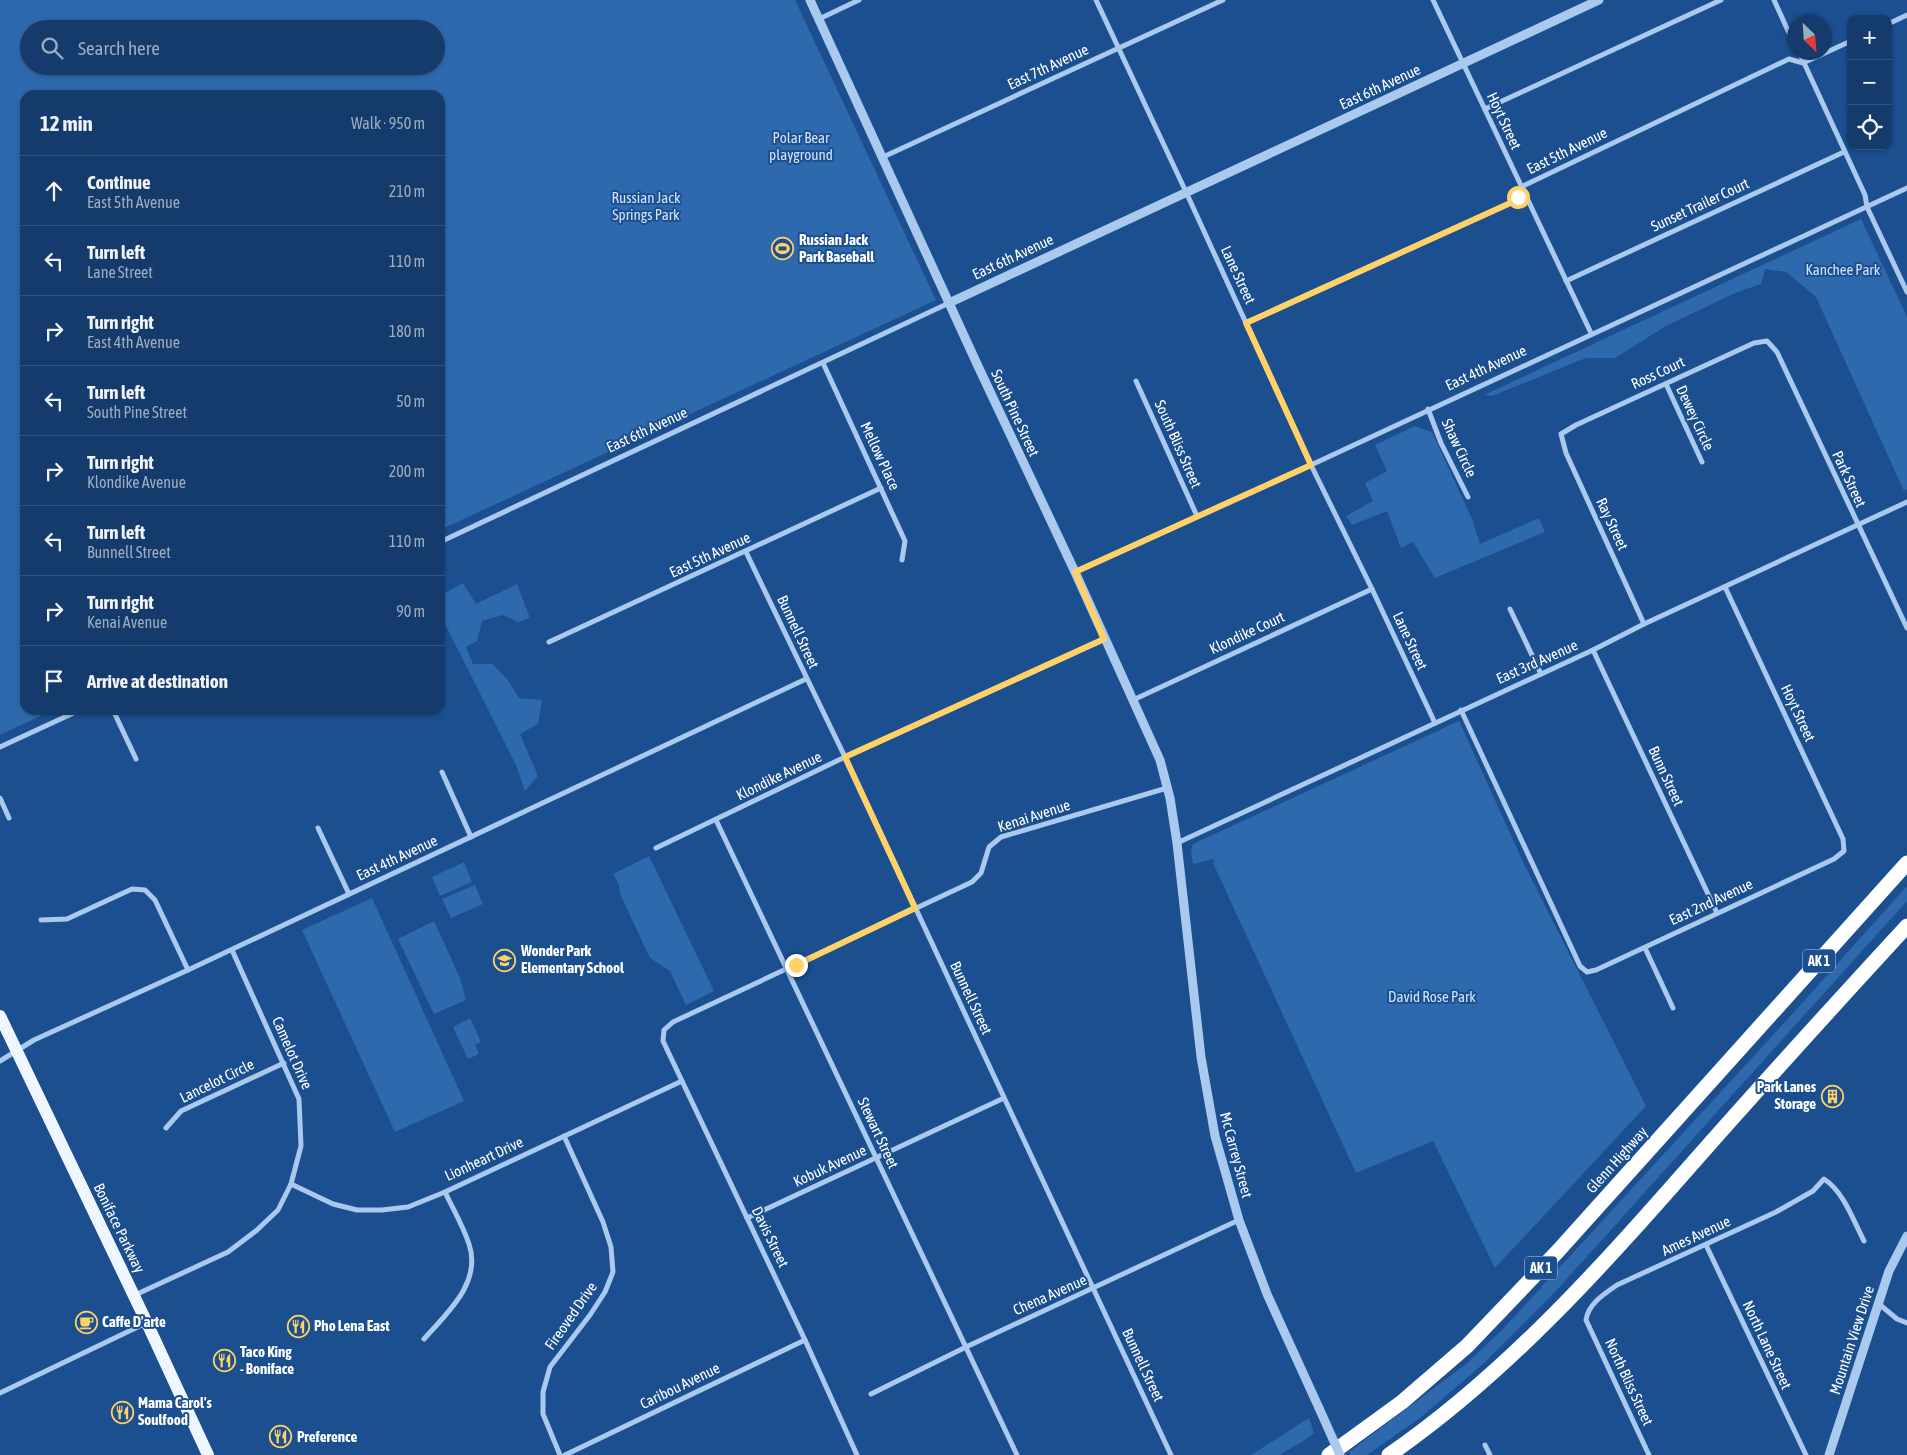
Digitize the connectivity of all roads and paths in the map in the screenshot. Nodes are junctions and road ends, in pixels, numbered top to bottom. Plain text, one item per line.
1 (810, 0) edge
2 (859, 0) edge
3 (1096, 0) edge
4 (1223, 0) edge
5 (1433, 0) edge
6 (1599, 0) edge
7 (1721, 0) edge
8 (1774, 0) edge
9 (1907, 15) edge
10 (819, 19) junction
11 (1892, 22) edge
12 (1787, 29) edge
13 (1847, 43) edge
14 (1118, 49) junction
15 (1803, 60) edge
16 (1463, 63) junction
17 (1804, 63) junction
18 (1485, 109) junction
19 (1844, 152) junction
20 (883, 158) junction
21 (1522, 187) junction
22 (1907, 188) edge
23 (1186, 192) junction
24 (1868, 207) junction
25 (1566, 281) junction
26 (1907, 292) edge
27 (949, 302) junction
28 (1246, 323) junction
29 (1591, 333) junction
30 (1767, 341) joint
31 (823, 363) junction
32 (1136, 381) dead end
33 (1666, 384) junction
34 (1428, 409) junction
35 (1561, 434) joint
36 (1702, 462) dead end
37 (1311, 465) junction
38 (881, 488) junction
39 (1468, 497) dead end
40 (1907, 502) edge
41 (1197, 516) junction
42 (1857, 524) junction
43 (445, 540) edge
44 (746, 552) junction
45 (902, 560) dead end
46 (1075, 572) junction
47 (1725, 587) junction
48 (1372, 589) junction
49 (1510, 609) dead end
50 (1644, 624) junction
51 (1907, 628) edge
52 (1104, 639) junction
53 (549, 642) dead end
54 (1593, 650) junction
55 (1541, 674) junction
56 (806, 679) junction
57 (1134, 700) junction
58 (1461, 710) junction
59 (69, 715) edge
60 (115, 715) edge
61 (1435, 723) junction
62 (0, 747) edge
63 (845, 757) junction
64 (136, 759) dead end
65 (442, 772) dead end
66 (1168, 788) junction
67 (0, 798) edge
68 (9, 818) dead end
69 (716, 820) junction
70 (318, 828) dead end
71 (471, 837) junction
72 (1177, 843) junction
73 (656, 848) dead end
74 (1844, 850) joint
75 (1907, 863) edge
76 (349, 894) junction
77 (915, 908) junction
78 (1716, 913) junction
79 (41, 920) dead end
80 (1907, 926) edge
81 (1645, 948) junction
82 (232, 950) junction
83 (787, 969) junction
84 (188, 970) junction
85 (1673, 1008) dead end
86 (0, 1016) edge
87 (664, 1030) joint
88 (16, 1050) junction
89 (0, 1061) edge
90 (284, 1063) junction
91 (682, 1081) junction
92 (1004, 1098) junction
93 (166, 1128) dead end
94 (564, 1136) junction
95 (876, 1159) junction
96 (291, 1184) junction
97 (445, 1192) junction
98 (747, 1218) junction
99 (1239, 1220) junction
100 (1907, 1236) edge
101 (1864, 1241) dead end
102 (1706, 1245) junction
103 (1094, 1289) junction
104 (133, 1296) junction
105 (1878, 1304) junction
106 (1586, 1320) joint
107 (147, 1323) junction
108 (1907, 1323) edge
109 (424, 1340) dead end
110 (806, 1340) junction
111 (966, 1347) junction
112 (0, 1393) edge
113 (871, 1394) dead end
114 (1485, 1445) dead end
115 (208, 1455) edge
116 (560, 1455) edge
117 (565, 1455) edge
118 (858, 1455) edge
119 (1017, 1455) edge
120 (1171, 1455) edge
121 (1329, 1455) edge
122 (1340, 1455) edge
123 (1389, 1455) edge
124 (1490, 1455) edge
125 (1649, 1455) edge
126 (1806, 1455) edge
127 (1829, 1455) edge

1 - 10 street, South Pine Street
2 - 10 street
3 - 14 street, Lane Street
4 - 14 street, East 7th Avenue
5 - 16 street, Hoyt Street
6 - 16 street, East 6th Avenue
7 - 18 street
8 - 12 street
9 - 11 street
10 - 20 street, South Pine Street
13 - 17 street, East 5th Avenue
14 - 20 street, East 7th Avenue
14 - 23 street, Lane Street
15 - 17 street
16 - 18 street, Hoyt Street
16 - 23 street, East 6th Avenue
17 - 19 street
17 - 21 street, East 5th Avenue
18 - 21 street, Hoyt Street
19 - 24 street
19 - 25 street, Sunset Trailer Court
20 - 27 street, South Pine Street
21 - 25 street, Hoyt Street
21 - 28 street, East 5th Avenue
22 - 24 street, East 4th Avenue
23 - 27 street, East 6th Avenue
23 - 28 street, Lane Street
24 - 26 street
24 - 29 street, East 4th Avenue
25 - 29 street, Hoyt Street
27 - 31 street, East 6th Avenue
27 - 46 street, South Pine Street
28 - 37 street, Lane Street
29 - 34 street, East 4th Avenue
30 - 33 street, Ross Court
30 - 42 street, Park Street
31 - 38 street, Mellow Place
31 - 43 street, East 6th Avenue
32 - 41 street, South Bliss Street
33 - 35 street, Ross Court
33 - 36 street, Dewey Circle
34 - 37 street, East 4th Avenue
34 - 39 street, Shaw Circle
35 - 50 street, Ray Street
37 - 41 street, East 4th Avenue
37 - 48 street, Lane Street
38 - 44 street, East 5th Avenue
38 - 45 street, Mellow Place
40 - 42 street, East 3rd Avenue
41 - 46 street, East 4th Avenue
42 - 47 street, East 3rd Avenue
42 - 51 street, Park Street
44 - 53 street, East 5th Avenue
44 - 56 street, Bunnell Street
46 - 52 street, South Pine Street
47 - 50 street, East 3rd Avenue
47 - 74 street, Hoyt Street
48 - 57 street, Klondike Court
48 - 61 street, Lane Street
49 - 55 street
50 - 54 street, East 3rd Avenue
52 - 57 street, South Pine Street
52 - 63 street, Klondike Avenue
54 - 55 street, East 3rd Avenue
54 - 78 street, Bunn Street
55 - 58 street, East 3rd Avenue
56 - 63 street, Bunnell Street
56 - 71 street, East 4th Avenue
57 - 66 street, South Pine Street
58 - 61 street, East 3rd Avenue
58 - 81 street, East 2nd Avenue
59 - 62 street
60 - 64 street
61 - 72 street, East 3rd Avenue
63 - 69 street, Klondike Avenue
63 - 77 street, Bunnell Street
65 - 71 street
66 - 72 street, South Pine Street
66 - 77 street, Kenai Avenue
67 - 68 street
69 - 73 street, Klondike Avenue
69 - 83 street, Stewart Street
70 - 76 street
71 - 76 street, East 4th Avenue
72 - 99 street, Mc Carrey Street
74 - 78 street, East 2nd Avenue
75 - 121 highway, Glenn Highway / AK 1
76 - 82 street, East 4th Avenue
77 - 83 street, Kenai Avenue
77 - 92 street, Bunnell Street
78 - 81 street, East 2nd Avenue
79 - 84 street
80 - 123 highway, AK 1
81 - 85 street
82 - 84 street, East 4th Avenue
82 - 90 street, Camelot Drive
83 - 87 street, Kenai Avenue
83 - 95 street, Stewart Street
84 - 88 street, East 4th Avenue
86 - 88 main road, Boniface Parkway
87 - 91 street, Davis Street
88 - 89 street, East 4th Avenue
88 - 104 main road, Boniface Parkway
90 - 93 street, Lancelot Circle
90 - 96 street, Camelot Drive
91 - 94 street, Lionheart Drive
91 - 98 street, Davis Street
92 - 95 street, Kobuk Avenue
92 - 103 street, Bunnell Street
94 - 97 street, Lionheart Drive
94 - 116 street, Fireoved Drive
95 - 98 street, Kobuk Avenue
95 - 111 street, Stewart Street
96 - 97 street, Lionheart Drive
96 - 104 street, Camelot Drive
97 - 109 street
98 - 110 street, Davis Street
99 - 103 street, Chena Avenue
99 - 122 street, Mc Carrey Street, bridge
100 - 105 street, Mountain View Drive
101 - 102 street, Ames Avenue
102 - 106 street, Ames Avenue
102 - 126 street, North Lane Street
103 - 111 street, Chena Avenue
103 - 120 street, Bunnell Street
104 - 107 main road, Boniface Parkway
105 - 108 street
105 - 127 street, Mountain View Drive
106 - 125 street, North Bliss Street
107 - 112 street
107 - 115 main road, Boniface Parkway
110 - 117 street, Caribou Avenue
110 - 118 street, Davis Street
111 - 113 street, Chena Avenue
111 - 119 street, Stewart Street
114 - 124 street

